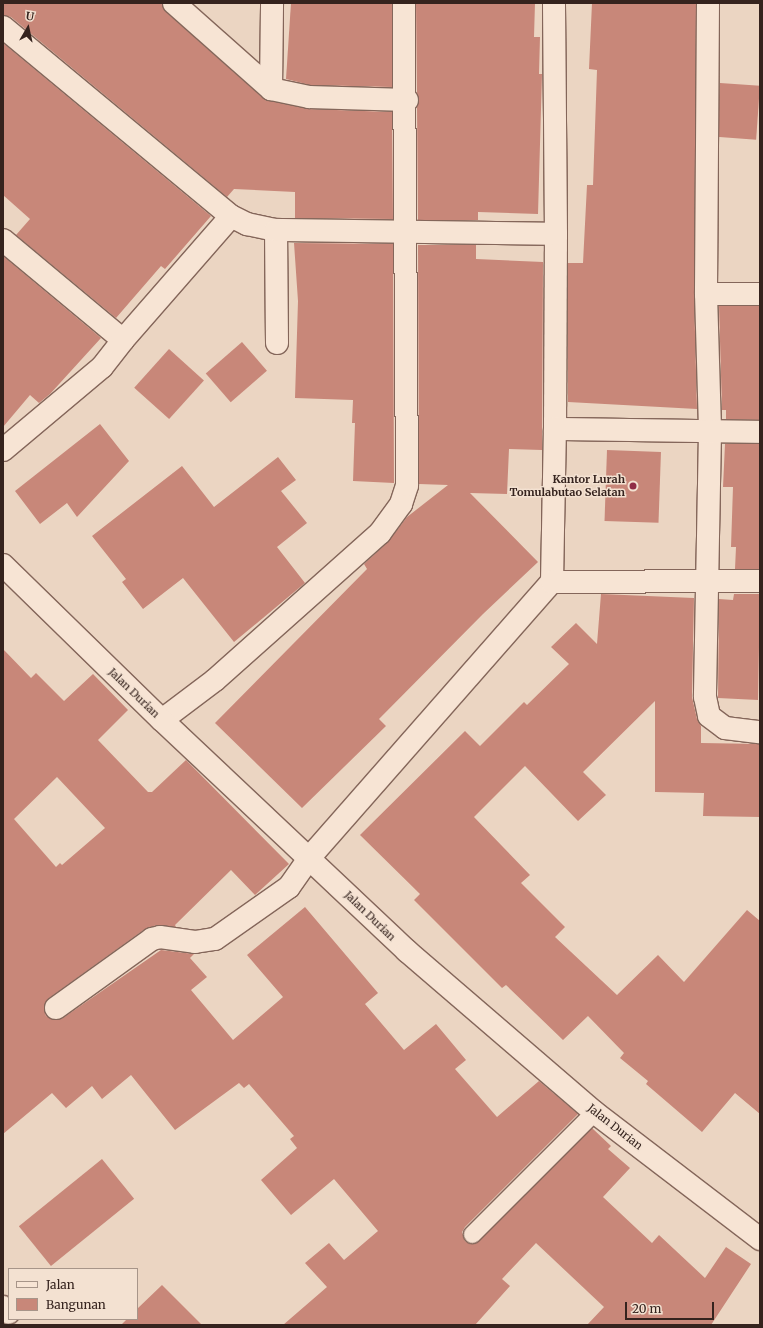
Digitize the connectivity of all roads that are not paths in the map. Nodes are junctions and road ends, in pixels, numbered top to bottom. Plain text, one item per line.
1 (174, 3) edge
2 (272, 3) edge
3 (404, 3) edge
4 (554, 3) edge
5 (708, 3) edge
6 (3, 28) edge
7 (271, 88) junction
8 (407, 100) junction
9 (231, 216) junction
10 (276, 230) junction
11 (406, 231) junction
12 (556, 234) junction
13 (3, 240) edge
14 (706, 294) junction
15 (760, 294) edge
16 (123, 340) junction
17 (277, 343) dead end
18 (555, 429) junction
19 (710, 432) junction
20 (760, 432) edge
21 (3, 450) edge
22 (3, 565) edge
23 (708, 580) junction
24 (760, 581) edge
25 (552, 582) junction
26 (162, 720) junction
27 (760, 732) edge
28 (310, 857) junction
29 (56, 1008) dead end
30 (594, 1112) junction
31 (472, 1234) dead end
32 (760, 1239) edge

1 - 7 street
2 - 7 street
3 - 8 street
4 - 12 street
5 - 14 street
6 - 9 street
7 - 8 street
8 - 11 street
9 - 10 street
9 - 16 street
10 - 11 street
10 - 17 street
11 - 12 street
11 - 26 street
12 - 18 street
13 - 16 street
14 - 15 street
14 - 19 street
16 - 21 street
18 - 19 street
18 - 25 street
19 - 20 street
19 - 23 street
22 - 26 street, Jalan Durian
23 - 24 street
23 - 25 street
23 - 27 street
25 - 28 street
26 - 28 street, Jalan Durian
28 - 29 street
28 - 30 street, Jalan Durian
30 - 31 lane
30 - 32 street, Jalan Durian

